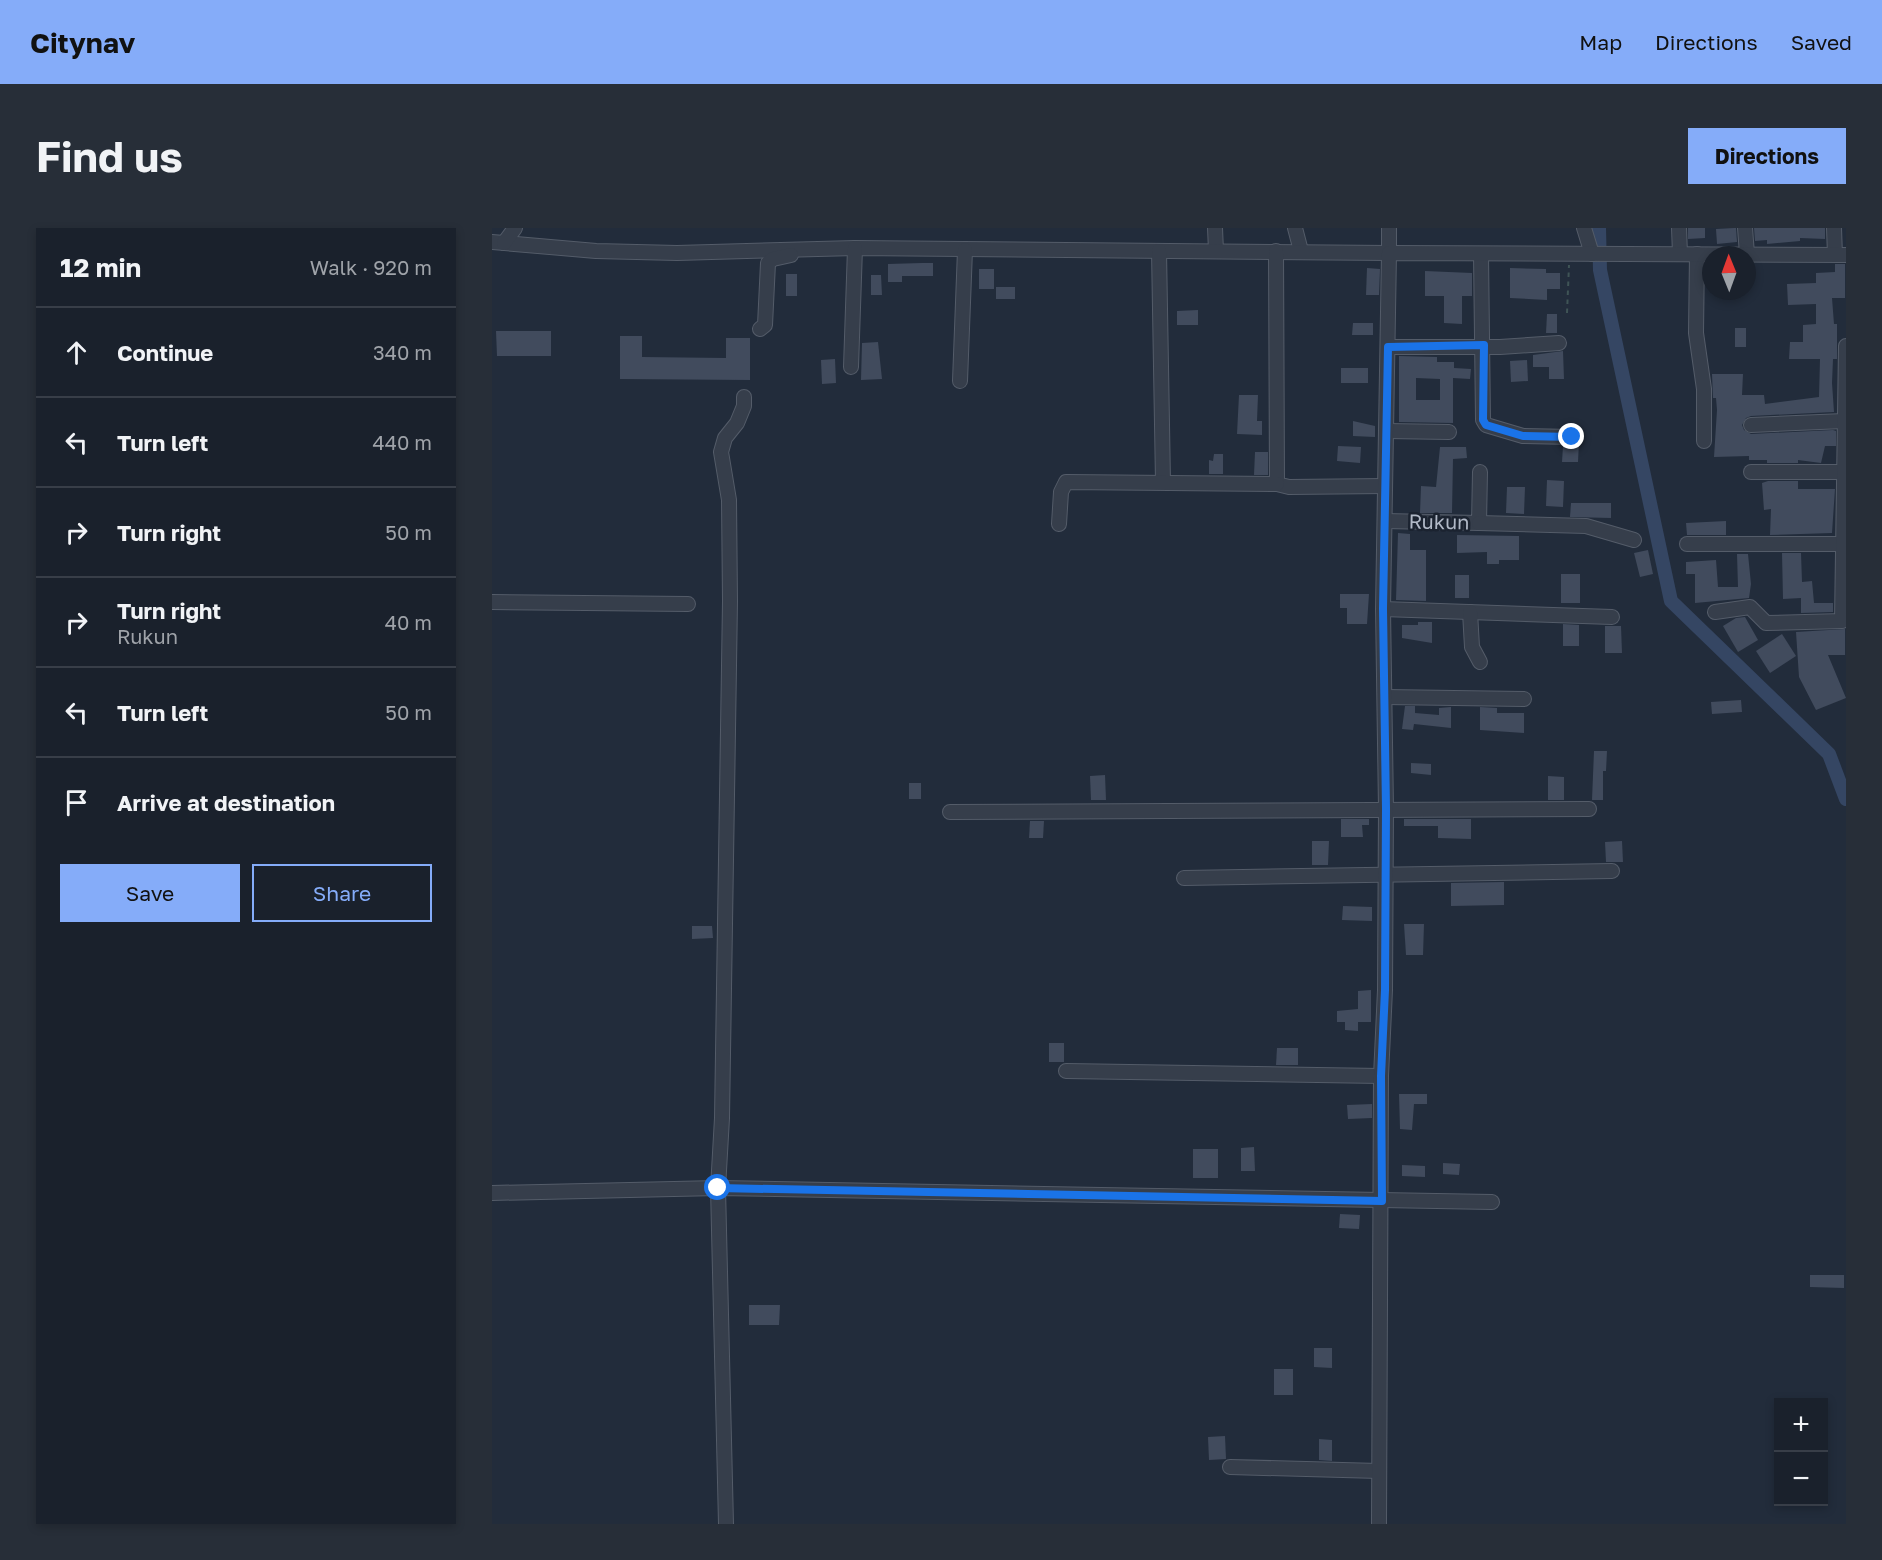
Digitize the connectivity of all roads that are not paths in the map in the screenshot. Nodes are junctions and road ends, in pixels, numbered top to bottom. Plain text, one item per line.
1 (514, 228) edge
2 (1215, 228) edge
3 (1294, 228) edge
4 (1389, 228) edge
5 (1584, 228) edge
6 (1679, 228) edge
7 (1745, 228) edge
8 (1834, 228) edge
9 (498, 242) edge
10 (1746, 246) edge
11 (855, 248) junction
12 (802, 249) junction
13 (965, 250) junction
14 (1159, 250) junction
15 (1216, 251) junction
16 (1276, 251) junction
17 (1301, 251) junction
18 (1389, 253) junction
19 (1480, 254) junction
20 (1596, 254) junction
21 (1680, 254) junction
22 (1697, 254) junction
23 (1702, 254) edge
24 (1756, 254) edge
25 (1841, 255) edge
26 (760, 329) dead end
27 (1559, 343) dead end
28 (1484, 345) junction
29 (1846, 346) edge
30 (1388, 347) junction
31 (852, 367) dead end
32 (960, 381) dead end
33 (744, 397) dead end
34 (1844, 421) junction
35 (1751, 426) dead end
36 (1387, 431) junction
37 (1449, 432) dead end
38 (1572, 437) dead end
39 (1704, 441) dead end
40 (1843, 471) junction
41 (1480, 472) dead end
42 (1751, 472) dead end
43 (1163, 482) junction
44 (1276, 484) junction
45 (1385, 486) junction
46 (1385, 521) junction
47 (1479, 523) junction
48 (1059, 524) dead end
49 (1634, 540) dead end
50 (1686, 544) dead end
51 (1844, 544) junction
52 (1845, 590) edge
53 (492, 602) edge
54 (688, 604) dead end
55 (1383, 609) junction
56 (1470, 612) junction
57 (1715, 612) dead end
58 (1612, 617) dead end
59 (1480, 662) dead end
60 (1385, 696) junction
61 (1524, 699) dead end
62 (1386, 809) junction
63 (1589, 809) dead end
64 (950, 812) dead end
65 (1612, 871) dead end
66 (1384, 876) junction
67 (1184, 878) dead end
68 (1066, 1071) dead end
69 (1381, 1076) junction
70 (718, 1188) junction
71 (492, 1193) edge
72 (1382, 1201) junction
73 (1492, 1202) dead end
74 (1230, 1467) dead end
75 (1380, 1471) junction
76 (726, 1524) edge
77 (1379, 1524) edge

1 - 9 street
2 - 15 street
3 - 17 street
4 - 18 street
5 - 20 street
6 - 21 street
7 - 10 street
8 - 25 street
9 - 12 street
11 - 12 street
11 - 13 street
11 - 31 street
12 - 26 street
13 - 14 street
13 - 32 street
14 - 15 street
14 - 43 street
15 - 16 street
16 - 17 street
16 - 44 street
17 - 18 street
18 - 19 street
18 - 30 street
19 - 20 street
19 - 28 street
20 - 21 street
21 - 22 street
22 - 23 street
22 - 39 street
24 - 25 street
27 - 28 street
28 - 30 street
28 - 38 street
29 - 34 street
30 - 36 street
33 - 70 street
34 - 35 street
34 - 40 street
36 - 37 street
36 - 45 street
40 - 42 street
40 - 51 street
41 - 47 street, Rukun
43 - 44 street
43 - 48 street
44 - 45 street
45 - 46 street
46 - 47 street, Rukun
46 - 55 street
47 - 49 street
50 - 51 street
51 - 52 street
52 - 57 street
53 - 54 street
55 - 56 street
55 - 60 street
56 - 58 street
56 - 59 street
60 - 61 street
60 - 62 street
62 - 63 street
62 - 64 street
62 - 66 street
65 - 66 street
66 - 67 street
66 - 69 street
68 - 69 street
69 - 72 street
70 - 71 street
70 - 72 street
70 - 76 street
72 - 73 street
72 - 75 street
74 - 75 street
75 - 77 street

